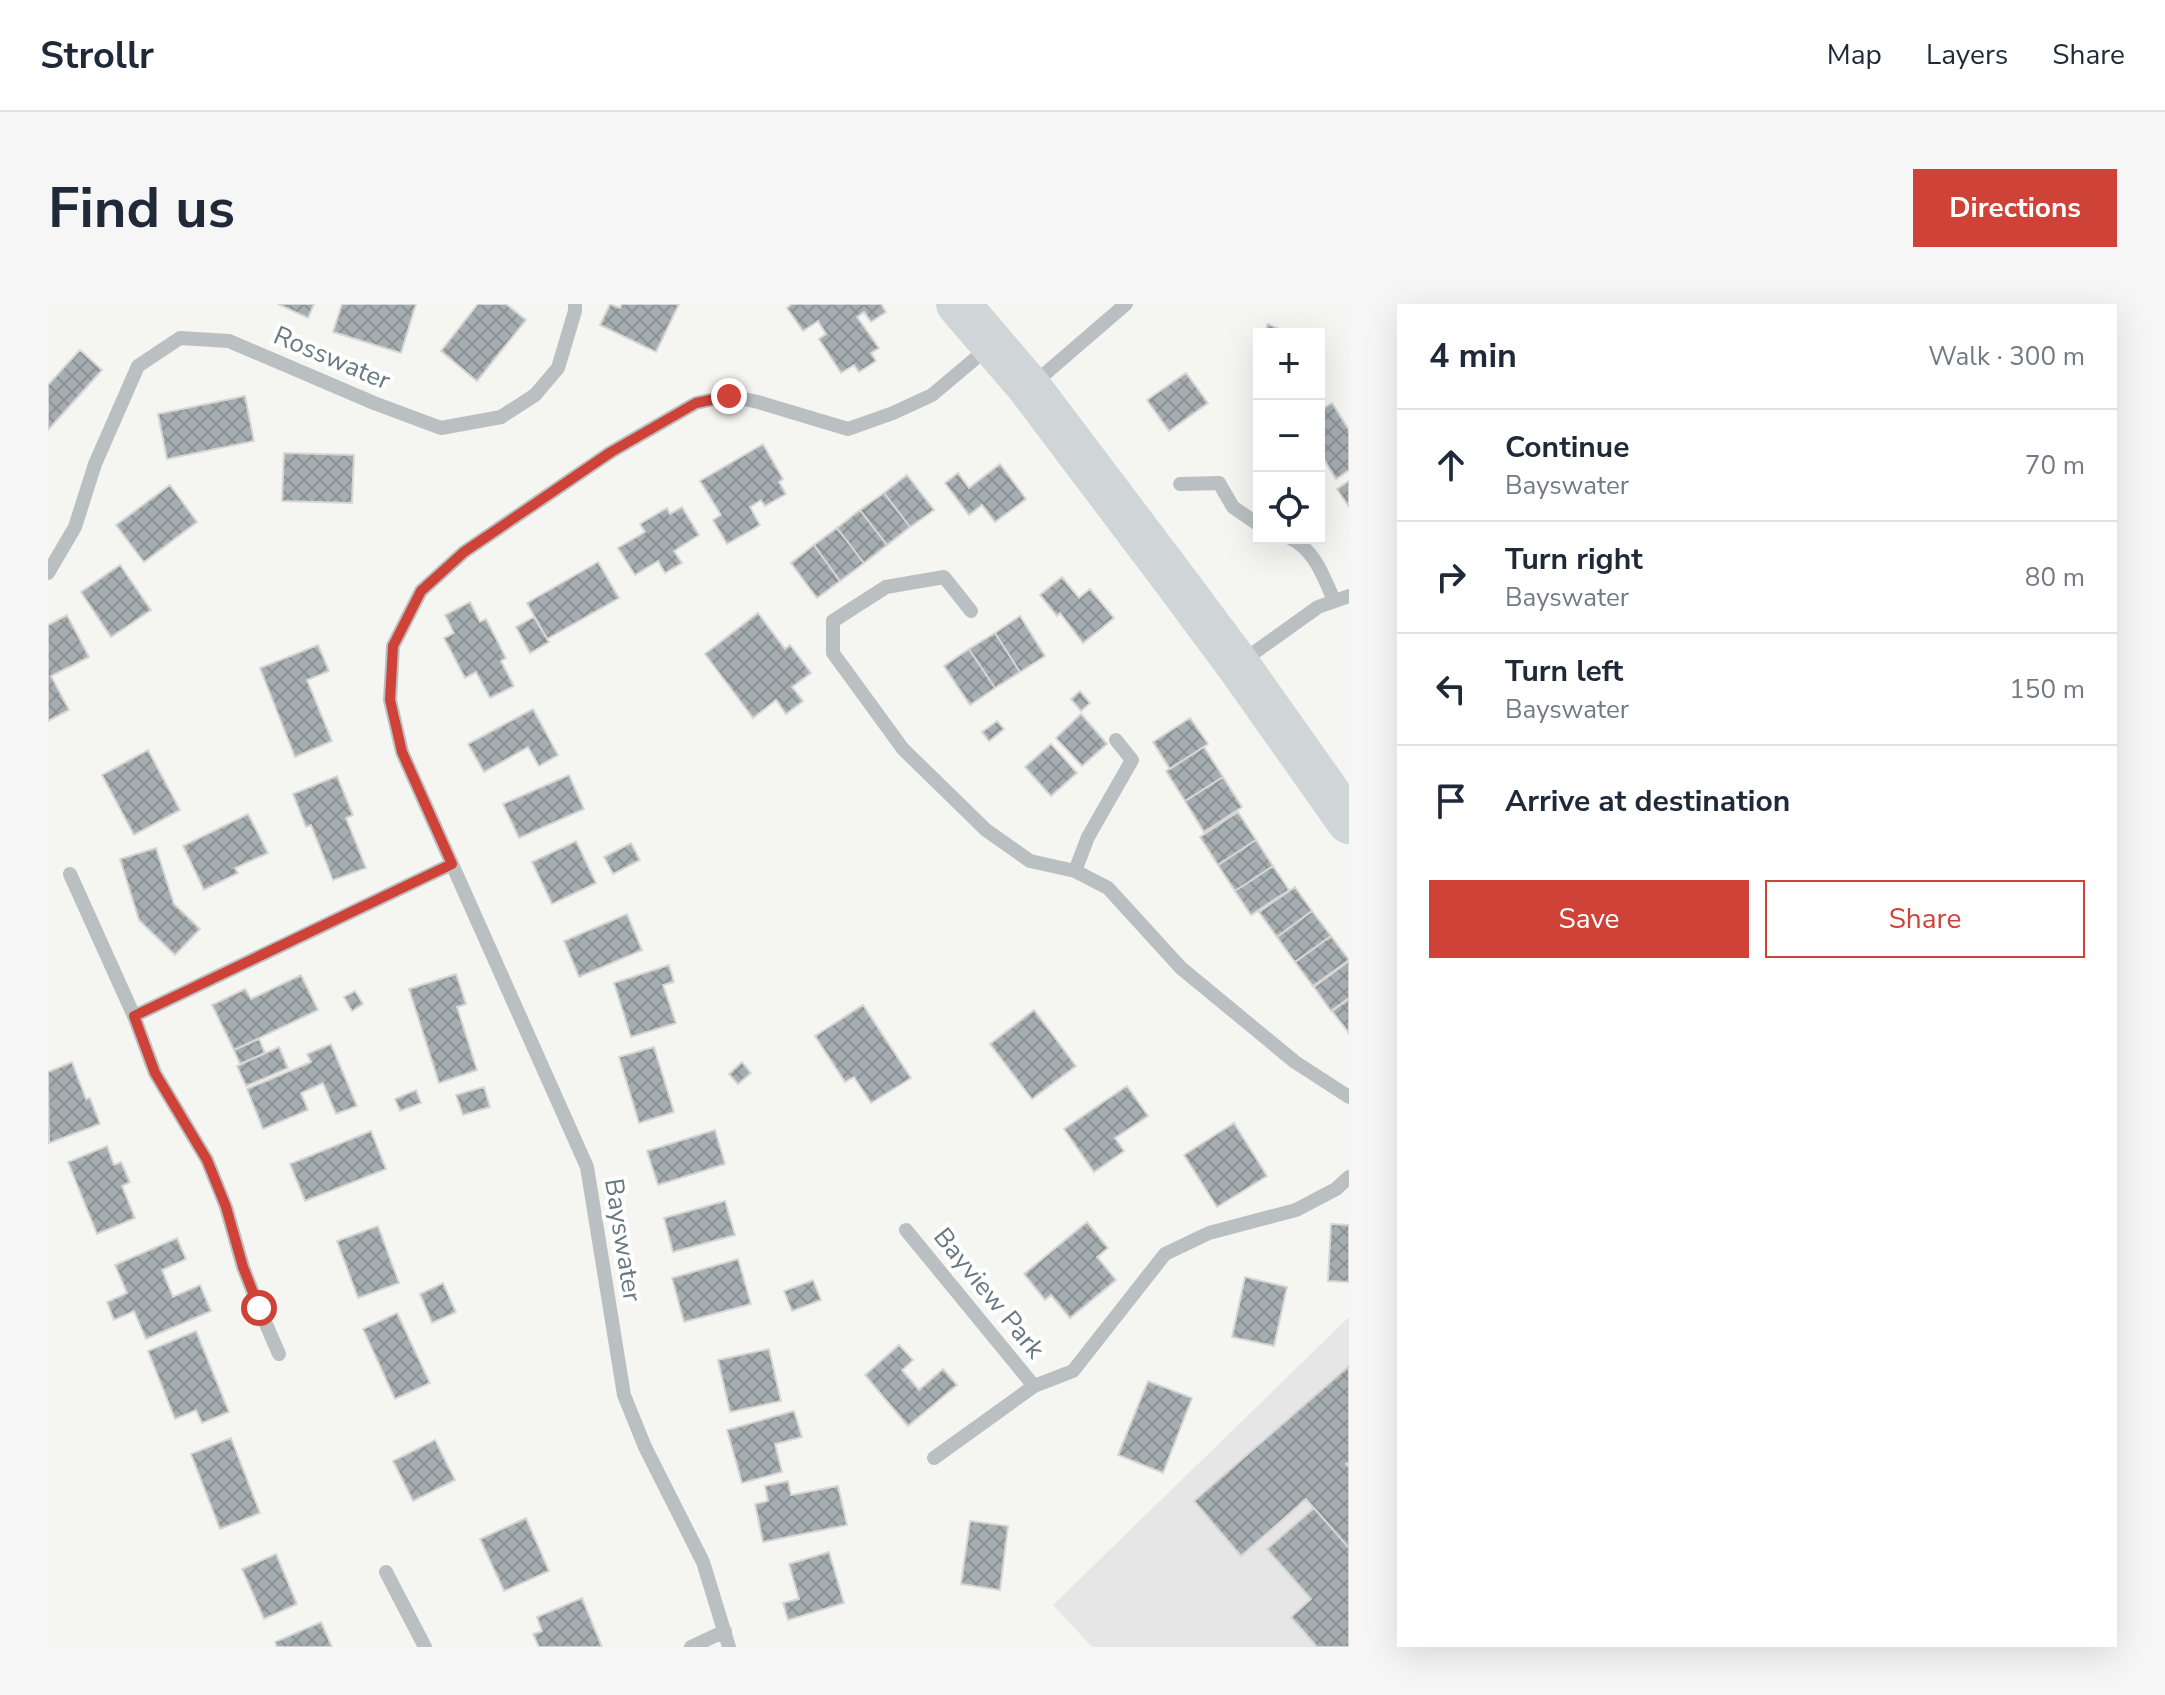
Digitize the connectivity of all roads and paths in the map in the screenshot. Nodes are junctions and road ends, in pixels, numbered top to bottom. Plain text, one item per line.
1 (575, 304) edge
2 (958, 304) edge
3 (1126, 304) edge
4 (992, 344) junction
5 (1029, 387) junction
6 (1180, 484) dead end
7 (1253, 521) edge
8 (1302, 544) edge
9 (48, 573) edge
10 (1342, 598) edge
11 (971, 611) dead end
12 (1238, 665) junction
13 (1116, 740) dead end
14 (1349, 822) edge
15 (452, 864) junction
16 (1075, 871) junction
17 (70, 874) dead end
18 (134, 1016) junction
19 (1349, 1097) edge
20 (1349, 1177) edge
21 (906, 1230) dead end
22 (279, 1354) dead end
23 (1034, 1386) junction
24 (934, 1458) dead end
25 (386, 1572) dead end
26 (725, 1631) junction
27 (425, 1647) edge
28 (691, 1647) edge
29 (729, 1647) edge

1 - 9 street, Rosswater
2 - 4 highway
3 - 5 street
4 - 5 highway
4 - 15 street, Bayswater
5 - 12 highway
6 - 7 street
8 - 10 street
10 - 12 street
11 - 16 street
12 - 14 highway
13 - 16 street
15 - 18 street
15 - 26 street, Bayswater
16 - 19 street
17 - 18 street
18 - 22 street
20 - 23 street, Bayview Park
21 - 23 street, Bayview Park
23 - 24 street, Bayview Park
25 - 27 street
26 - 28 street
26 - 29 street, Bayswater

